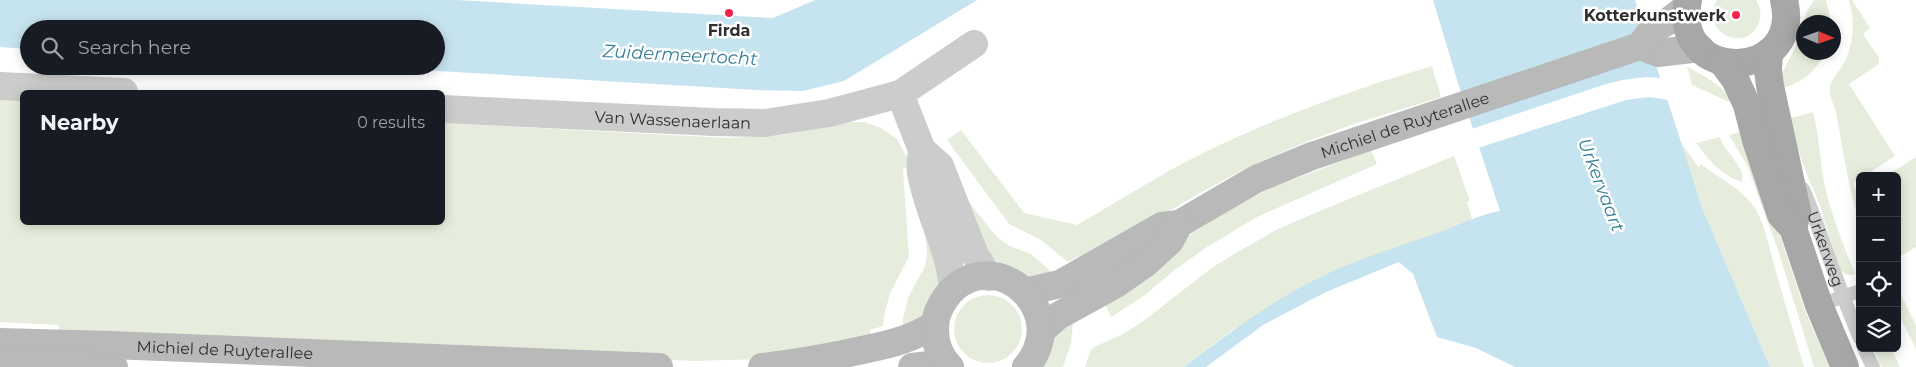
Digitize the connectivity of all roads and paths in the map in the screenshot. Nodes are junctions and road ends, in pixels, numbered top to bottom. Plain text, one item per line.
1 (1789, 4) edge
2 (1682, 9) edge
3 (974, 44) dead end
4 (1640, 46) junction
5 (1690, 49) junction
6 (1769, 52) junction
7 (1723, 63) junction
8 (0, 86) edge
9 (83, 90) edge
10 (900, 94) junction
11 (445, 109) edge
12 (922, 150) junction
13 (1786, 161) junction
14 (1179, 224) junction
15 (1793, 228) junction
16 (989, 277) junction
17 (953, 289) junction
18 (1856, 291) edge
19 (1025, 292) junction
20 (1830, 300) junction
21 (935, 324) junction
22 (1041, 332) junction
23 (1856, 333) edge
24 (0, 342) edge
25 (1866, 352) edge
26 (0, 362) edge
27 (948, 365) edge
28 (114, 367) edge
29 (659, 367) edge
30 (762, 367) edge
31 (912, 367) edge
32 (1026, 367) edge
33 (1846, 367) edge
34 (1873, 367) edge

1 - 6 main road
2 - 4 main road, Michiel de Ruyterallee
2 - 5 main road
3 - 10 street, Van Wassenaerlaan
4 - 5 main road
4 - 14 main road, Michiel de Ruyterallee
5 - 7 main road
6 - 7 main road
6 - 13 main road, Urkerweg
7 - 15 main road, Urkerweg
8 - 9 street
10 - 11 street, Van Wassenaerlaan
10 - 12 street
12 - 16 street
12 - 17 street
13 - 15 main road, Urkerweg
13 - 20 lane, Urkerweg
14 - 19 main road, Michiel de Ruyterallee
14 - 22 main road, Michiel de Ruyterallee
15 - 20 main road, Urkerweg
16 - 17 main road
16 - 19 main road
17 - 21 main road
18 - 20 lane
19 - 22 main road
20 - 23 lane, Urkerweg
20 - 33 main road, Urkerweg
21 - 27 main road
21 - 30 main road
22 - 32 main road
24 - 29 main road, Michiel de Ruyterallee
25 - 34 lane
26 - 28 main road
27 - 31 main road

